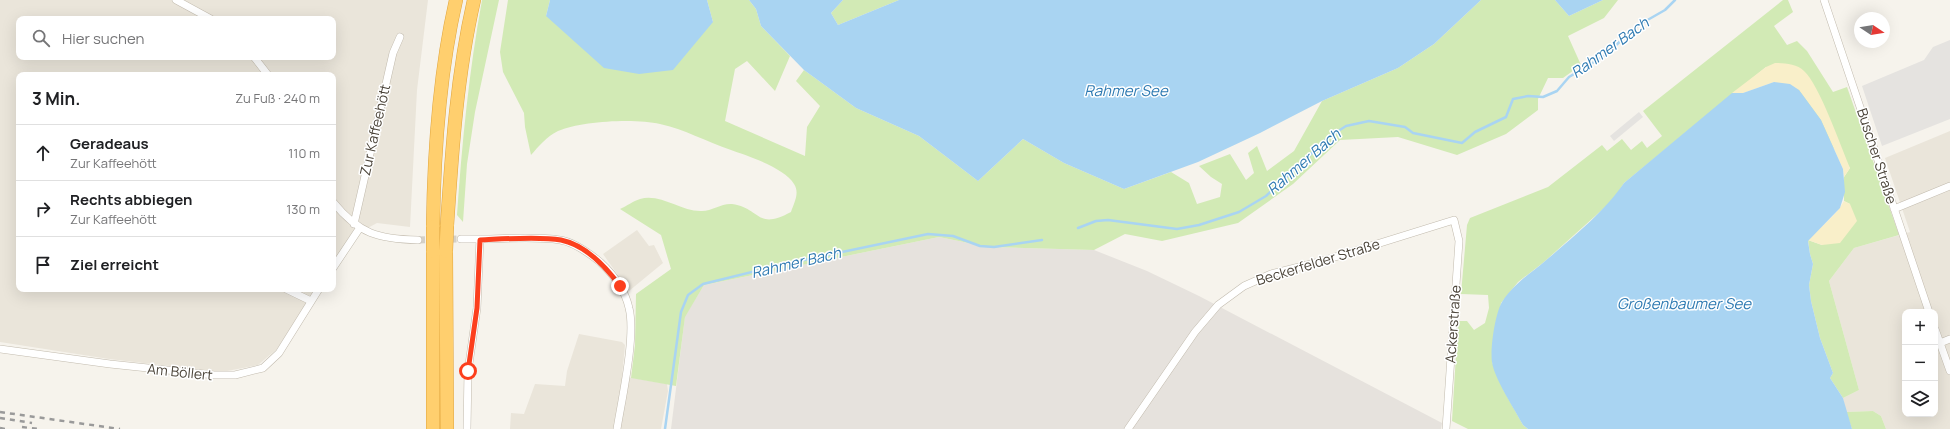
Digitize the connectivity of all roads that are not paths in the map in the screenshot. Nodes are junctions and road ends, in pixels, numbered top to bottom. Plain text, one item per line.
1 (176, 0) edge
2 (456, 0) edge
3 (474, 0) edge
4 (1824, 0) edge
5 (205, 16) edge
6 (400, 37) dead end
7 (256, 60) edge
8 (266, 72) edge
9 (1950, 186) edge
10 (336, 205) edge
11 (1894, 209) junction
12 (1454, 220) joint
13 (357, 227) junction
14 (461, 239) tunnel mouth
15 (418, 240) tunnel mouth
16 (480, 240) junction
17 (336, 263) edge
18 (292, 292) edge
19 (318, 292) edge
20 (311, 301) junction
21 (1928, 309) edge
22 (1938, 338) edge
23 (1950, 339) edge
24 (1940, 343) junction
25 (0, 349) edge
26 (1950, 371) edge
27 (433, 429) edge
28 (447, 429) edge
29 (467, 429) edge
30 (617, 429) edge
31 (1128, 429) edge
32 (1446, 429) edge

1 - 5 street
2 - 27 highway, bridge
3 - 28 highway, bridge
4 - 11 street, Buscher Straße
6 - 13 street, Zur Kaffeehött
7 - 8 street
9 - 11 street
10 - 13 street
11 - 21 street, Buscher Straße
12 - 31 street, Beckerfelder Straße
12 - 32 street, Ackerstraße
13 - 15 street
13 - 17 street
14 - 16 street
16 - 29 street
16 - 30 street
18 - 20 street
19 - 20 street, Am Böllert
20 - 25 street, Am Böllert
22 - 24 street
23 - 24 street
24 - 26 street

